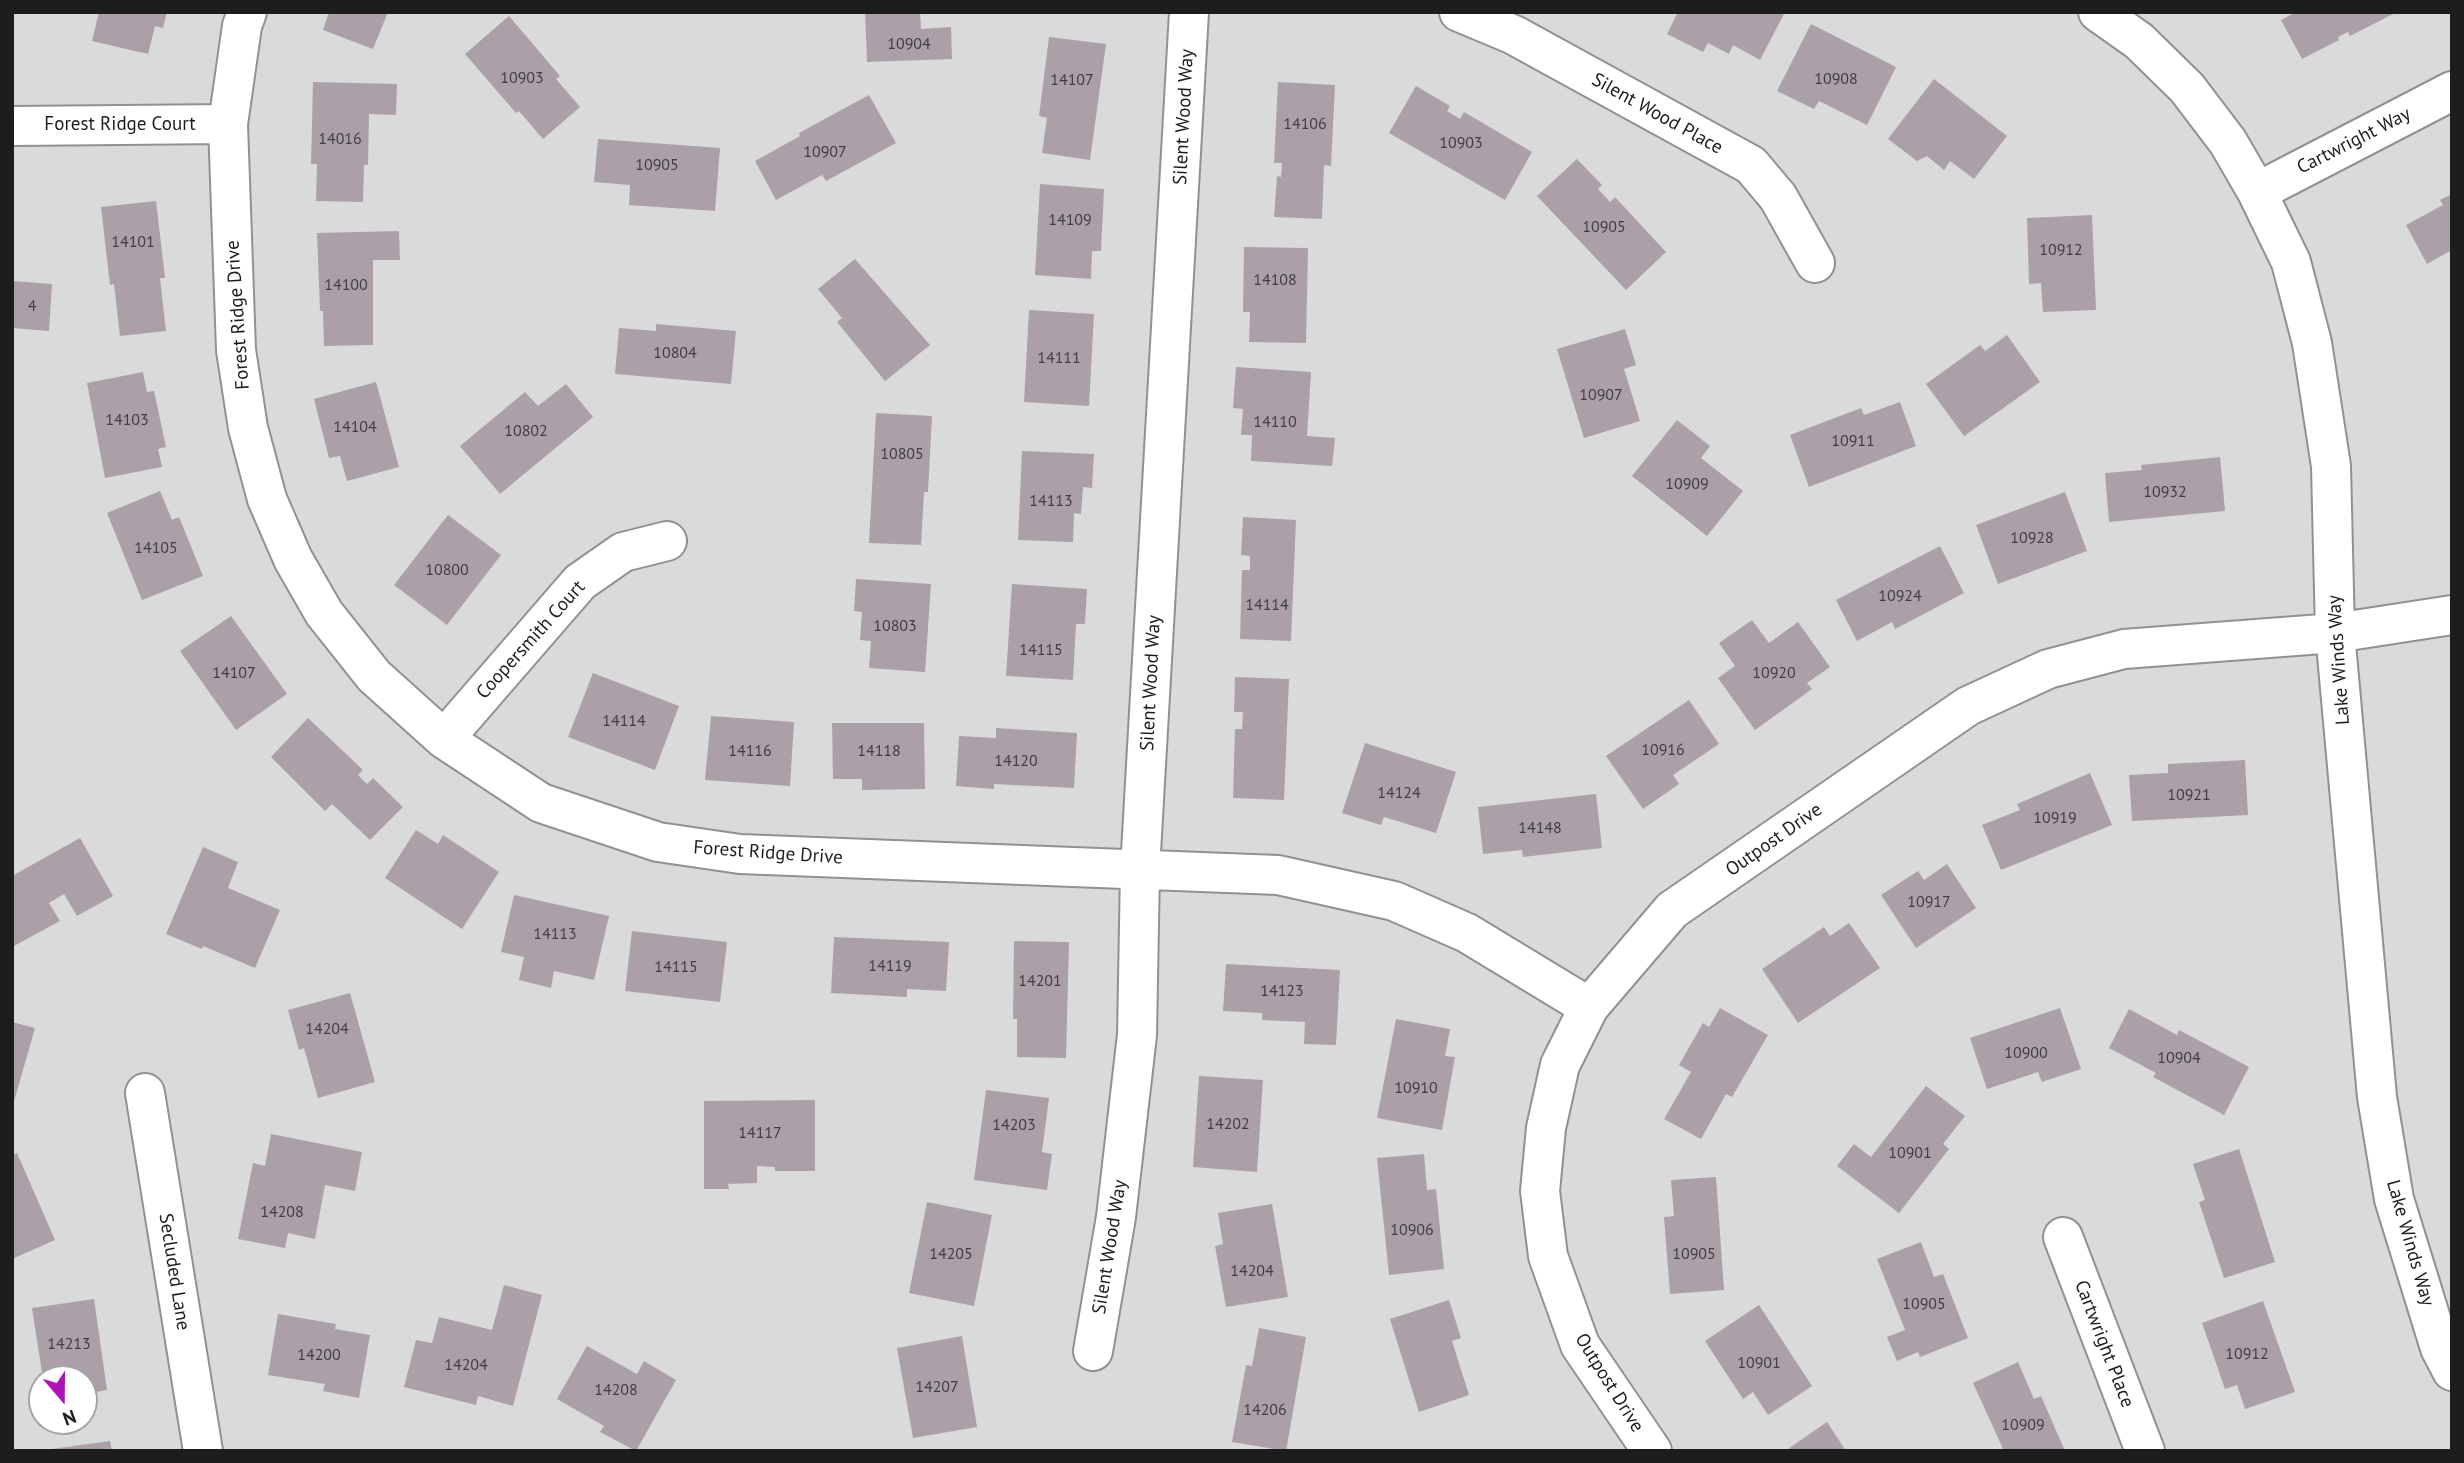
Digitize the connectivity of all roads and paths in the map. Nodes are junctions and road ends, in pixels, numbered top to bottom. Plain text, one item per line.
1 (247, 12) edge
2 (1189, 12) edge
3 (1459, 12) edge
4 (2098, 12) edge
5 (2452, 91) edge
6 (228, 124) junction
7 (12, 126) edge
8 (2257, 192) junction
9 (1815, 263) dead end
10 (667, 541) dead end
11 (2452, 615) edge
12 (2335, 633) junction
13 (444, 739) junction
14 (1140, 870) junction
15 (1589, 1007) junction
16 (145, 1093) dead end
17 (2063, 1237) dead end
18 (1093, 1351) dead end
19 (2452, 1371) edge
20 (203, 1451) edge
21 (1652, 1451) edge
22 (2145, 1451) edge

1 - 6 street, Forest Ridge Drive
2 - 14 street, Silent Wood Way
3 - 9 street, Silent Wood Place
4 - 8 street, Lake Winds Way
5 - 8 street, Cartwright Way
6 - 7 street, Forest Ridge Court
6 - 13 street, Forest Ridge Drive
8 - 12 street, Lake Winds Way
10 - 13 street, Coopersmith Court
11 - 12 street, Outpost Drive
12 - 15 street, Outpost Drive
12 - 19 street, Lake Winds Way
13 - 14 street, Forest Ridge Drive
14 - 15 street, Forest Ridge Drive
14 - 18 street, Silent Wood Way
15 - 21 street, Outpost Drive
16 - 20 street, Secluded Lane
17 - 22 street, Cartwright Place

